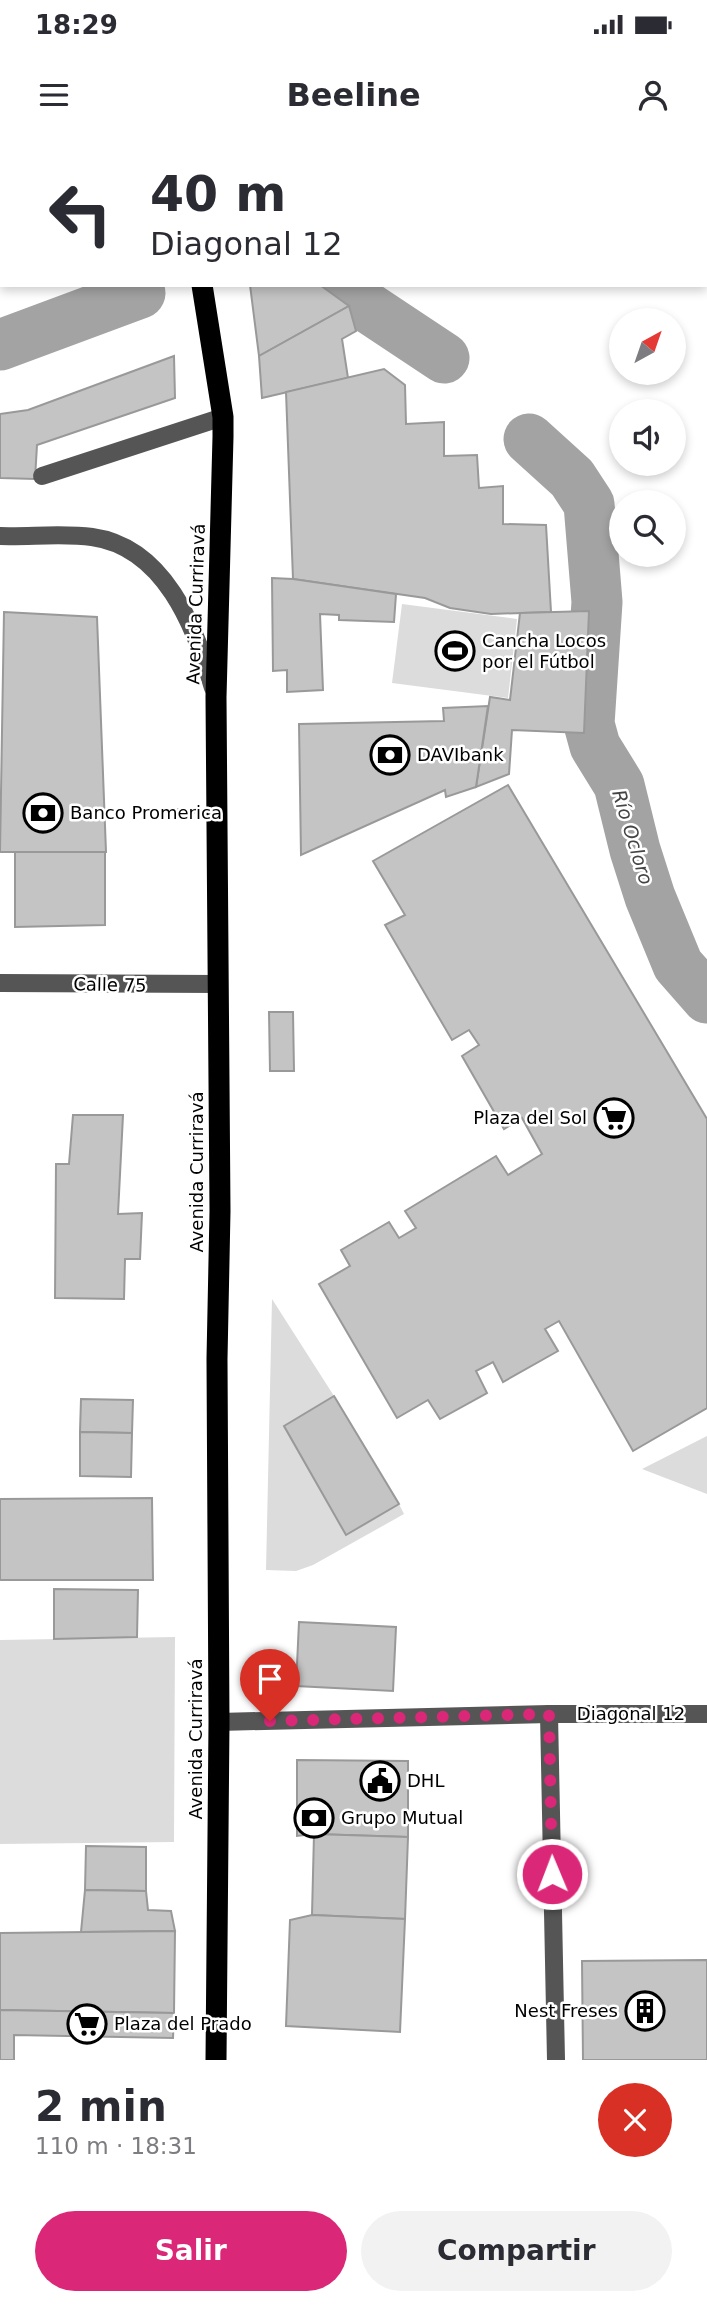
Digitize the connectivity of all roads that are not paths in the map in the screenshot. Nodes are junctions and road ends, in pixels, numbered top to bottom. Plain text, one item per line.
1 (202, 287) edge
2 (223, 416) junction
3 (42, 476) dead end
4 (0, 536) edge
5 (216, 697) junction
6 (0, 983) edge
7 (219, 984) junction
8 (549, 1714) junction
9 (707, 1714) edge
10 (219, 1722) junction
11 (216, 2060) edge
12 (556, 2060) edge

1 - 2 highway, Avenida Curriravá
2 - 3 street
2 - 5 highway, Avenida Curriravá
4 - 5 street
5 - 7 highway, Avenida Curriravá
6 - 7 street, Calle 75
7 - 10 highway, Avenida Curriravá
8 - 9 street, Diagonal 12
8 - 10 street, Diagonal 12
8 - 12 street
10 - 11 highway, Avenida Curriravá

